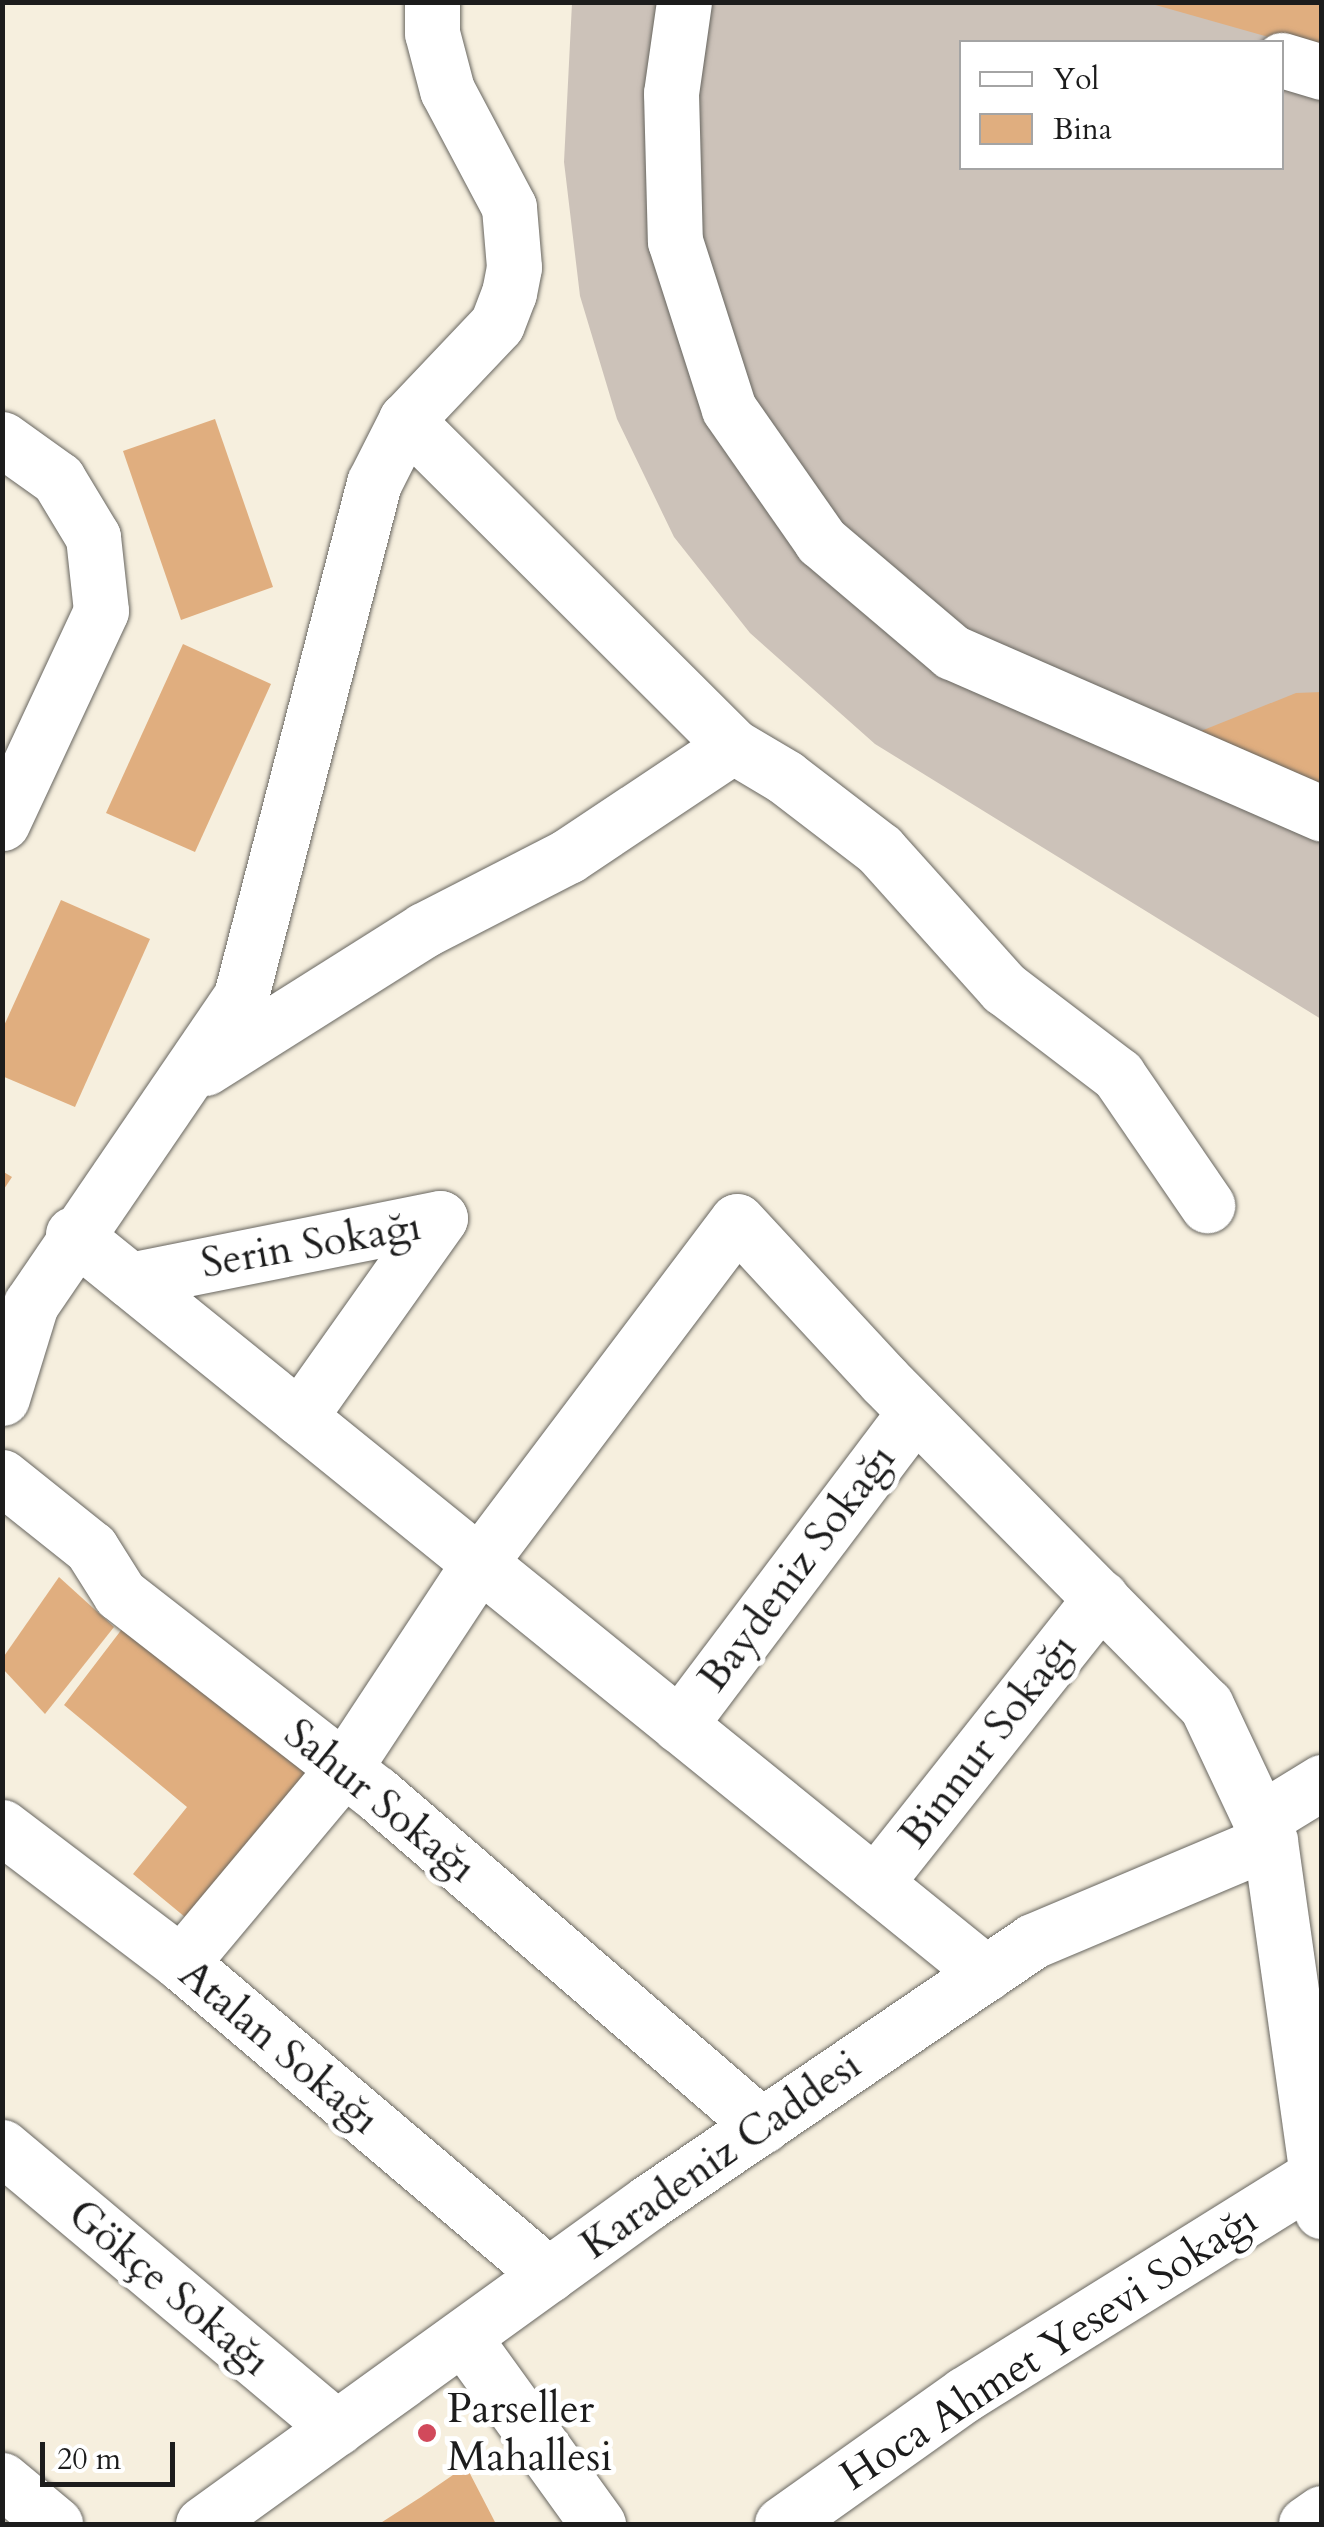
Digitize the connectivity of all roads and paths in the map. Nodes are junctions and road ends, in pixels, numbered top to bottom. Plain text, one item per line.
1 (432, 2) edge
2 (684, 2) edge
3 (1284, 61) edge
4 (1322, 72) edge
5 (406, 420) junction
6 (2, 438) edge
7 (733, 746) junction
8 (1322, 814) edge
9 (2, 824) edge
10 (191, 1074) junction
11 (1207, 1205) dead end
12 (74, 1234) junction
13 (130, 1280) junction
14 (2, 1398) edge
15 (916, 1412) junction
16 (299, 1416) junction
17 (2, 1477) edge
18 (479, 1563) junction
19 (1101, 1598) junction
20 (680, 1725) junction
21 (344, 1768) junction
22 (1322, 1782) edge
23 (2, 1827) edge
24 (1265, 1830) junction
25 (875, 1883) junction
26 (181, 1963) junction
27 (986, 1973) junction
28 (762, 2126) junction
29 (2, 2147) edge
30 (1319, 2193) edge
31 (549, 2275) junction
32 (463, 2337) junction
33 (337, 2428) junction
34 (2, 2480) edge
35 (1322, 2512) edge
36 (54, 2524) edge
37 (203, 2524) edge
38 (598, 2524) edge
39 (782, 2524) edge
40 (1306, 2524) edge

1 - 5 street
2 - 8 street
3 - 4 street
5 - 7 street
5 - 10 street
6 - 9 street
7 - 10 street
7 - 11 street
10 - 12 street
12 - 13 street
12 - 14 street
13 - 16 street
13 - 16 street, Serin Sokağı
15 - 18 street
15 - 19 street
15 - 20 street, Baydeniz Sokağı
16 - 18 street
17 - 21 street, Sahur Sokağı
18 - 20 street
18 - 21 street
19 - 24 street
19 - 25 street, Binnur Sokağı
20 - 25 street
21 - 26 street
21 - 28 street, Sahur Sokağı
22 - 24 street, Karadeniz Caddesi
23 - 26 street, Atalan Sokağı
24 - 27 street, Karadeniz Caddesi
24 - 30 street
25 - 27 street
26 - 31 street, Atalan Sokağı
27 - 28 street, Karadeniz Caddesi
28 - 31 street, Karadeniz Caddesi
29 - 33 street, Gökçe Sokağı
30 - 39 street, Hoca Ahmet Yesevi Sokağı
31 - 32 street, Karadeniz Caddesi
32 - 33 street, Karadeniz Caddesi
32 - 38 street
33 - 37 street, Karadeniz Caddesi
34 - 36 street
35 - 40 street

